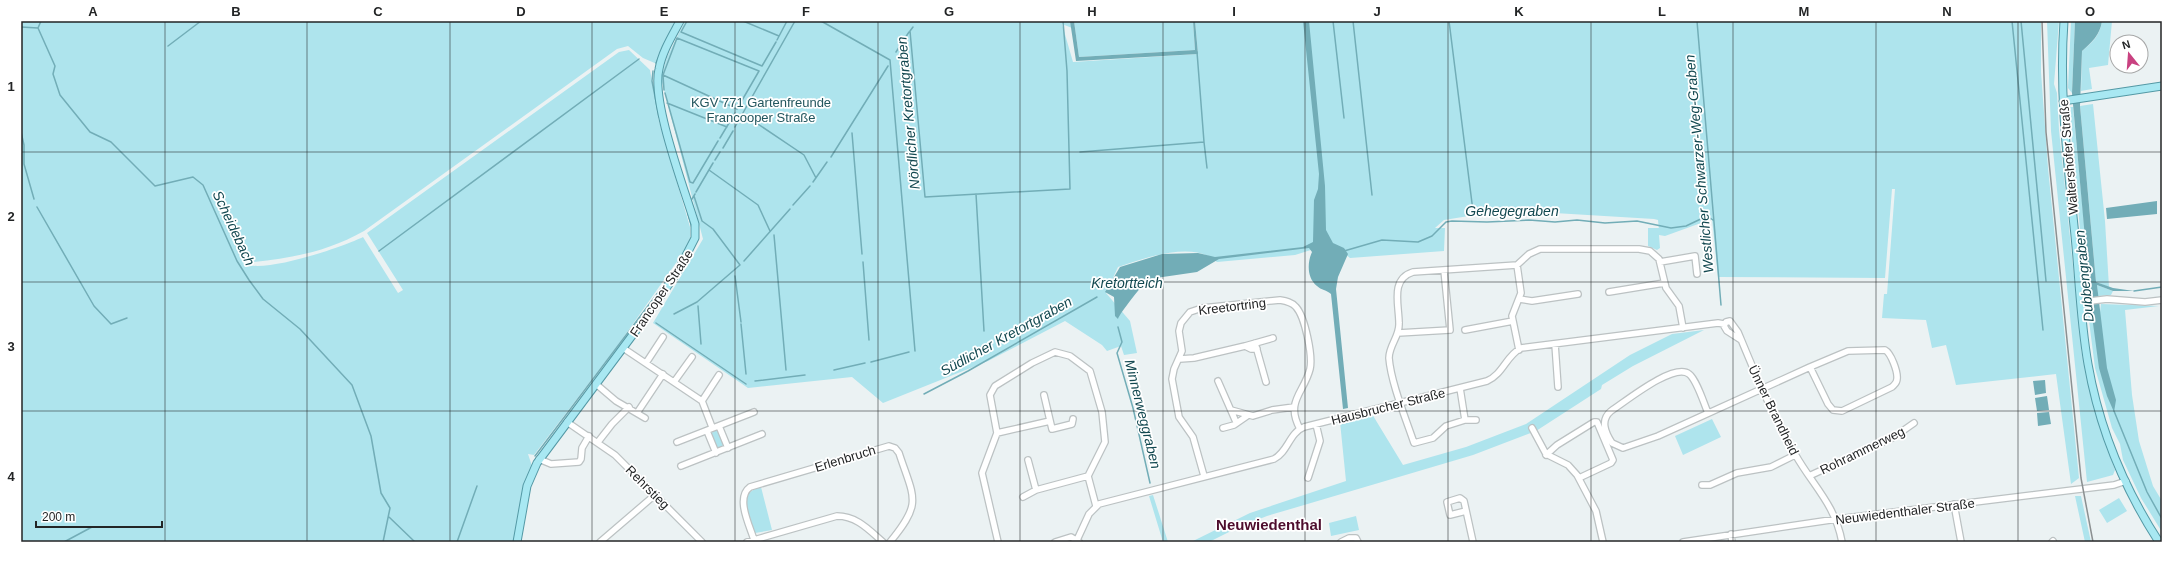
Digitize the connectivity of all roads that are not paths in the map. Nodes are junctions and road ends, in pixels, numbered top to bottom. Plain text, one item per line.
1 (680, 21) edge
2 (2064, 21) edge
3 (2162, 86) edge
4 (2063, 101) junction
5 (1660, 262) junction
6 (1517, 265) junction
7 (1444, 270) junction
8 (1697, 274) dead end
9 (1664, 283) junction
10 (1609, 292) dead end
11 (1578, 294) dead end
12 (1519, 299) junction
13 (2162, 300) edge
14 (2082, 302) junction
15 (1513, 321) junction
16 (1724, 324) junction
17 (1682, 328) junction
18 (1465, 330) dead end
19 (1398, 334) junction
20 (663, 337) dead end
21 (1273, 338) dead end
22 (1741, 340) junction
23 (1555, 344) junction
24 (1256, 346) junction
25 (623, 348) junction
26 (1519, 350) junction
27 (692, 356) dead end
28 (1180, 359) junction
29 (646, 363) junction
30 (1810, 367) junction
31 (663, 374) junction
32 (719, 375) dead end
33 (1218, 381) dead end
34 (674, 382) junction
35 (1266, 382) dead end
36 (596, 384) junction
37 (1558, 386) dead end
38 (1460, 388) junction
39 (1762, 390) junction
40 (1044, 395) dead end
41 (702, 401) junction
42 (1400, 403) junction
43 (629, 407) junction
44 (1294, 407) junction
45 (1231, 410) junction
46 (637, 412) junction
47 (754, 412) dead end
48 (1708, 413) junction
49 (1247, 416) junction
50 (645, 418) dead end
51 (1073, 420) dead end
52 (1465, 420) junction
53 (1476, 420) dead end
54 (1050, 421) junction
55 (567, 422) junction
56 (1236, 422) junction
57 (1914, 423) dead end
58 (1316, 424) junction
59 (719, 426) junction
60 (712, 427) junction
61 (1223, 428) dead end
62 (1532, 428) dead end
63 (1300, 429) junction
64 (707, 430) junction
65 (997, 433) junction
66 (762, 434) dead end
67 (589, 436) junction
68 (598, 442) junction
69 (676, 442) dead end
70 (728, 448) junction
71 (716, 453) junction
72 (1795, 454) junction
73 (1546, 455) junction
74 (539, 459) junction
75 (1028, 460) dead end
76 (681, 466) dead end
77 (1088, 476) junction
78 (1204, 476) junction
79 (1809, 476) junction
80 (1308, 478) dead end
81 (1580, 478) junction
82 (2126, 481) junction
83 (1702, 485) dead end
84 (1036, 490) junction
85 (656, 494) junction
86 (1023, 497) dead end
87 (1954, 504) junction
88 (1096, 506) junction
89 (1466, 512) dead end
90 (1837, 518) junction
91 (1731, 534) junction
92 (754, 540) junction
93 (1078, 541) edge
94 (517, 542) edge
95 (600, 542) edge
96 (702, 542) edge
97 (747, 542) edge
98 (883, 542) edge
99 (890, 542) edge
100 (998, 542) edge
101 (1055, 542) edge
102 (1341, 542) edge
103 (1358, 542) edge
104 (1474, 542) edge
105 (1603, 542) edge
106 (1683, 542) edge
107 (1732, 542) edge
108 (1842, 542) edge
109 (1961, 542) edge
110 (2159, 542) edge

1 - 25 main road, Francoper Straße
2 - 4 main road, Waltershofer Straße
3 - 4 main road
4 - 14 main road, Waltershofer Straße
5 - 6 street
5 - 8 street
5 - 9 street
6 - 7 street
6 - 12 street
7 - 19 street
7 - 19 street
9 - 10 street
9 - 17 street
11 - 12 street
12 - 15 street
13 - 14 street
14 - 82 main road, Waltershofer Straße
15 - 18 street
15 - 26 street
16 - 17 street
16 - 22 street, Ünner Brandheid
16 - 22 street, Ünner Brandheid
17 - 23 street
19 - 42 street
20 - 29 street
21 - 24 street
22 - 39 street, Ünner Brandheid
23 - 26 street
23 - 37 street
24 - 28 street
24 - 35 street
25 - 29 street
25 - 36 main road, Francoper Straße
26 - 38 street, Hausbrucher Straße
27 - 34 street
28 - 44 street, Kreetortring
28 - 78 street, Kreetortring
29 - 31 street
30 - 30 street
30 - 39 street
31 - 34 street
31 - 46 street
32 - 41 street
33 - 45 street
34 - 41 street
36 - 43 street
36 - 55 main road, Francoper Straße
38 - 42 street, Hausbrucher Straße
38 - 52 street
39 - 48 street
39 - 72 street, Ünner Brandheid
40 - 54 street
41 - 60 street
42 - 52 street
42 - 58 street, Hausbrucher Straße
43 - 46 street
43 - 68 street
44 - 49 street
44 - 63 street
45 - 49 street
45 - 56 street
46 - 50 street
47 - 59 street
48 - 48 street
49 - 56 street
51 - 54 street
52 - 53 street
54 - 65 street
55 - 67 street, Rehrstieg
55 - 74 main road, Francoper Straße
56 - 61 street
57 - 79 street, Rohrammerweg
58 - 63 street, Hausbrucher Straße
58 - 80 street
59 - 60 street
59 - 70 street
60 - 64 street
62 - 73 street
63 - 78 street
64 - 69 street
64 - 71 street
65 - 77 street
65 - 100 street
66 - 70 street
67 - 68 street, Rehrstieg
67 - 74 street
68 - 85 street, Rehrstieg
70 - 71 street
71 - 76 street
72 - 79 street, Ünner Brandheid
72 - 83 street
73 - 81 street
73 - 81 street
74 - 94 main road, Francoper Straße
75 - 84 street
77 - 84 street
77 - 88 street
78 - 88 street
79 - 90 street, Ünner Brandheid
81 - 105 street
82 - 87 street, Neuwiedenthaler Straße
82 - 110 main road, Waltershofer Straße
84 - 86 street
85 - 95 street
85 - 96 street, Rehrstieg
87 - 90 street, Neuwiedenthaler Straße
87 - 109 street
88 - 93 street
89 - 104 street
90 - 91 street, Neuwiedenthaler Straße
90 - 108 street
91 - 106 street, Neuwiedenthaler Straße
91 - 107 street
92 - 97 street
92 - 98 street
92 - 99 street, Erlenbruch
93 - 101 street
102 - 103 street

